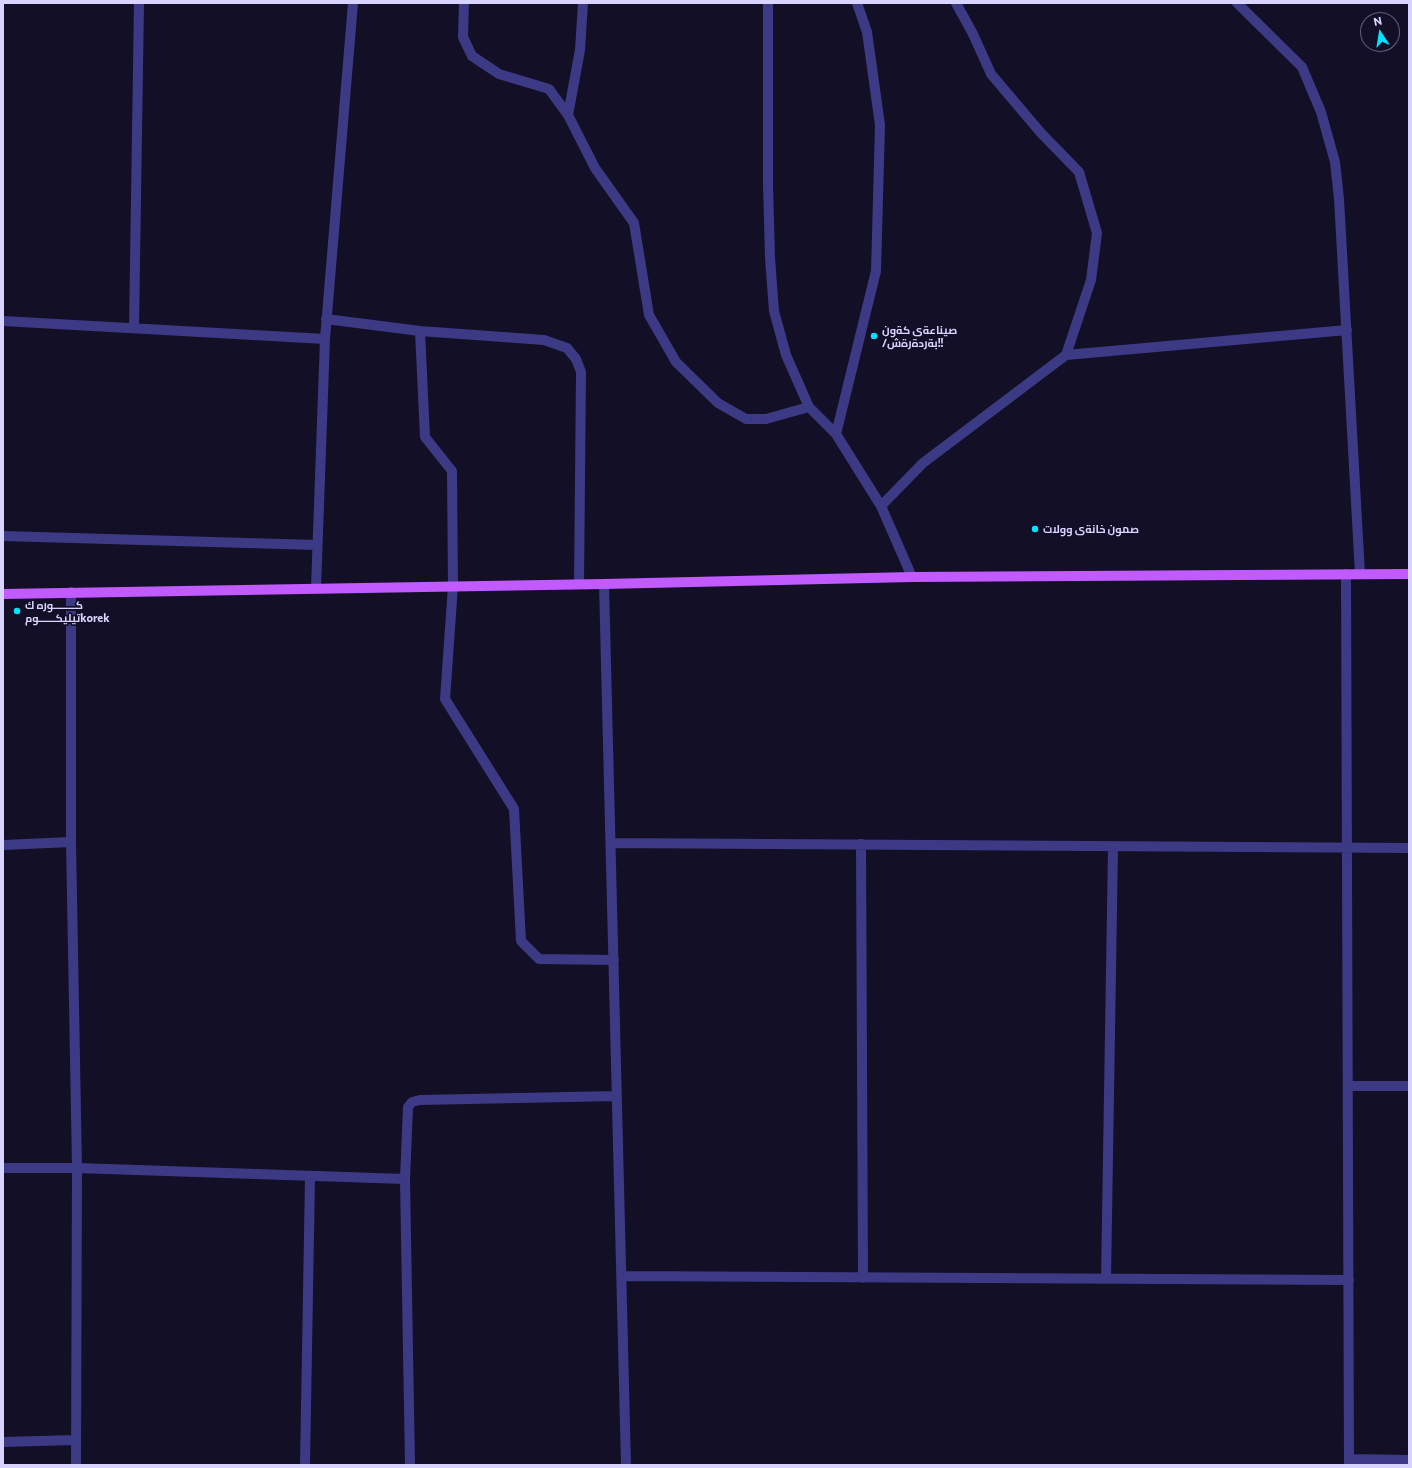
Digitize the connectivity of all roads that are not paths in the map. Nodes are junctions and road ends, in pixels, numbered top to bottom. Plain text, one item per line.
1 (139, 3) edge
2 (353, 3) edge
3 (464, 3) edge
4 (583, 3) edge
5 (768, 3) edge
6 (857, 3) edge
7 (956, 3) edge
8 (1238, 3) edge
9 (568, 115) junction
10 (326, 319) junction
11 (3, 321) edge
12 (134, 328) junction
13 (1346, 330) junction
14 (420, 331) junction
15 (325, 339) junction
16 (1066, 355) junction
17 (809, 407) junction
18 (836, 434) junction
19 (881, 506) junction
20 (3, 536) edge
21 (317, 545) junction
22 (1346, 574) junction
23 (1360, 574) junction
24 (1409, 574) edge
25 (912, 577) junction
26 (579, 584) junction
27 (604, 584) junction
28 (453, 586) junction
29 (316, 588) junction
30 (71, 592) junction
31 (3, 594) edge
32 (71, 842) junction
33 (611, 843) junction
34 (861, 844) junction
35 (3, 845) edge
36 (1113, 847) junction
37 (1347, 847) junction
38 (1409, 848) edge
39 (614, 960) junction
40 (1348, 1086) junction
41 (1409, 1086) edge
42 (617, 1096) junction
43 (3, 1168) edge
44 (78, 1168) junction
45 (310, 1177) junction
46 (405, 1179) junction
47 (622, 1276) junction
48 (863, 1278) junction
49 (1106, 1279) junction
50 (1349, 1280) junction
51 (75, 1440) junction
52 (3, 1442) edge
53 (1409, 1460) edge
54 (1349, 1462) edge
55 (76, 1465) edge
56 (305, 1465) edge
57 (410, 1465) edge
58 (626, 1465) edge

1 - 12 street
2 - 10 street
3 - 9 street
4 - 9 street
5 - 17 street
6 - 18 street
7 - 16 street
8 - 13 street
9 - 17 street
10 - 14 street
10 - 15 street
11 - 12 street
12 - 15 street
13 - 16 street
13 - 23 street
14 - 26 street
14 - 28 street
15 - 21 street
16 - 19 street
17 - 18 street
18 - 19 street
19 - 25 street
20 - 21 street
21 - 29 street
22 - 23 main road
22 - 25 main road
22 - 37 street
23 - 24 main road
25 - 27 main road
26 - 27 main road
26 - 28 main road
27 - 33 street
28 - 29 main road
28 - 39 street
29 - 30 main road
30 - 31 main road
30 - 32 street
32 - 35 street
32 - 44 street
33 - 34 street
33 - 39 street
34 - 36 street
34 - 48 street
36 - 37 street
36 - 49 street
37 - 38 street
37 - 40 street
39 - 42 street
40 - 41 street
40 - 50 street
42 - 46 street
42 - 47 street
43 - 44 street
44 - 45 street
44 - 51 street
45 - 46 street
45 - 56 street
46 - 57 street
47 - 48 street
47 - 58 street
48 - 49 street
49 - 50 street
50 - 54 street
51 - 52 street
51 - 55 street
53 - 54 street

